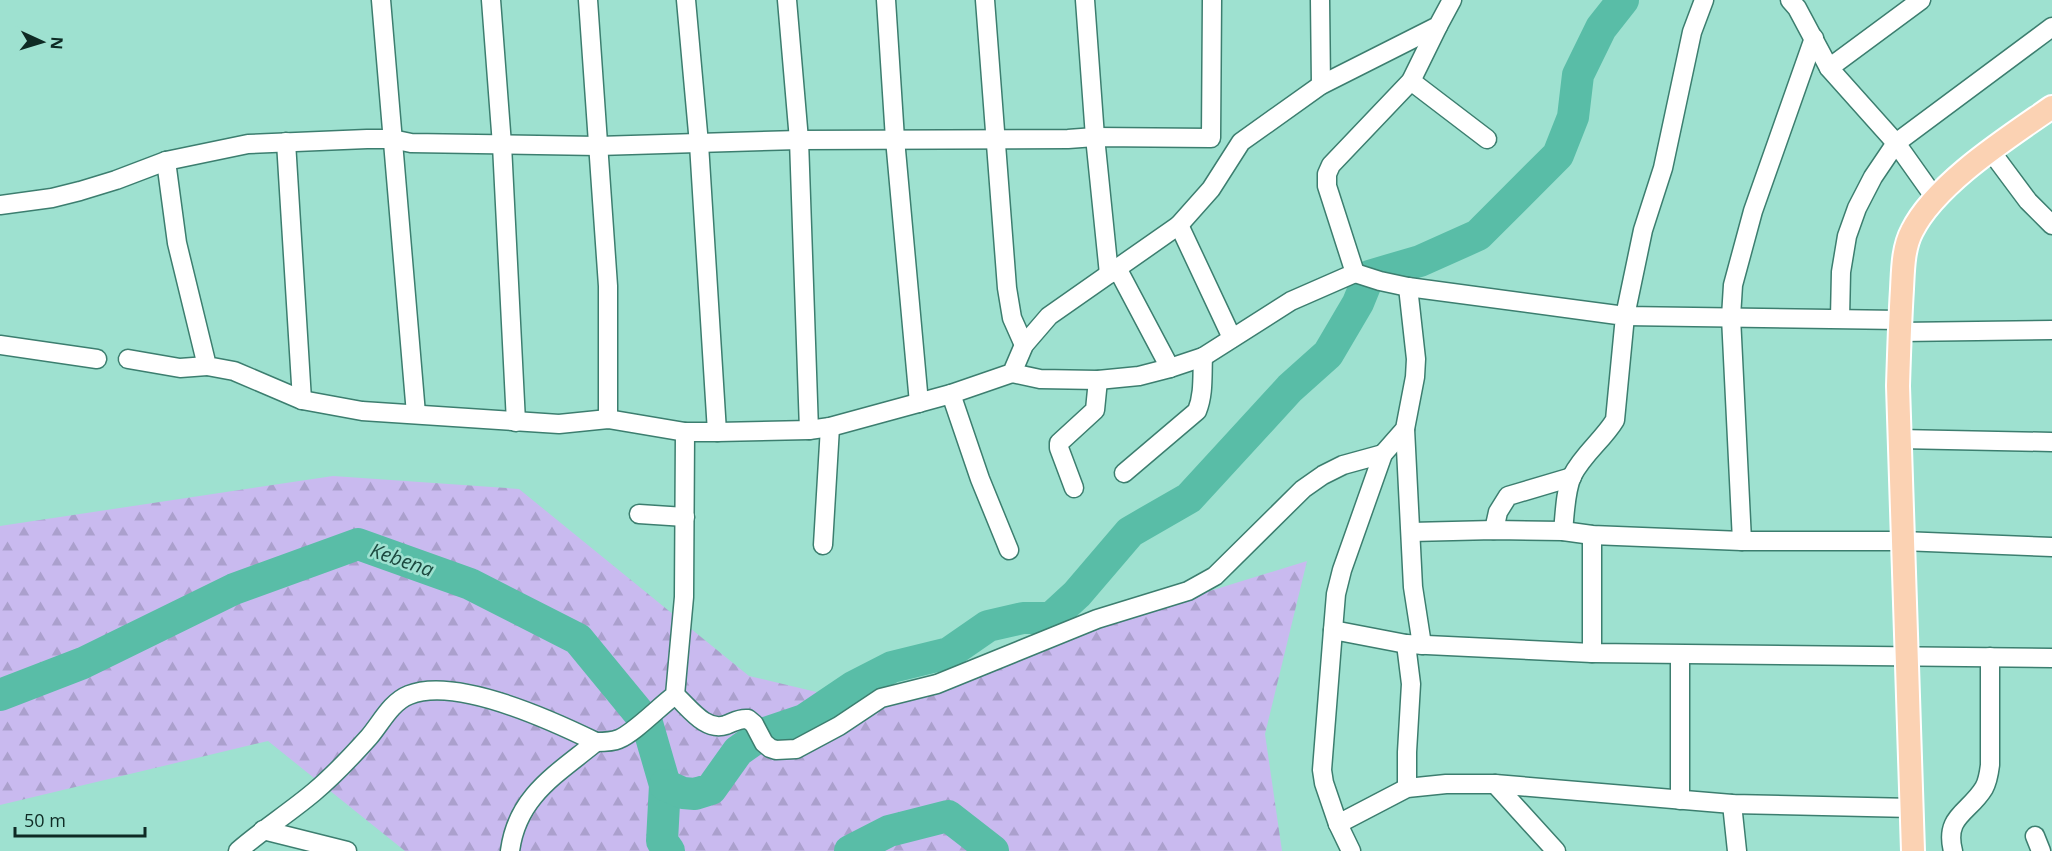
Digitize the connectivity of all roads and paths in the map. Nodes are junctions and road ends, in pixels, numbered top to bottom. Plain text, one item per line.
1 (381, 0) edge
2 (491, 0) edge
3 (588, 0) edge
4 (686, 0) edge
5 (787, 0) edge
6 (886, 0) edge
7 (985, 0) edge
8 (1085, 0) edge
9 (1212, 0) edge
10 (1320, 0) edge
11 (1452, 0) edge
12 (1704, 0) edge
13 (1921, 0) edge
14 (1796, 3) edge
15 (1438, 26) junction
16 (2052, 27) edge
17 (1814, 38) junction
18 (1829, 68) junction
19 (1411, 81) junction
20 (1321, 85) junction
21 (2052, 107) edge
22 (1095, 137) junction
23 (1211, 138) junction
24 (392, 139) junction
25 (895, 139) junction
26 (996, 139) junction
27 (1487, 139) dead end
28 (799, 140) junction
29 (286, 142) junction
30 (1241, 142) junction
31 (1896, 143) junction
32 (699, 144) junction
33 (502, 145) junction
34 (598, 146) junction
35 (1990, 150) junction
36 (166, 162) junction
37 (1935, 198) junction
38 (0, 205) edge
39 (1179, 225) junction
40 (2052, 225) edge
41 (1113, 271) junction
42 (1366, 277) junction
43 (1408, 286) junction
44 (1625, 316) junction
45 (1731, 317) junction
46 (1840, 318) junction
47 (1900, 326) junction
48 (2052, 330) edge
49 (1232, 338) junction
50 (0, 345) edge
51 (1024, 345) junction
52 (1203, 357) junction
53 (128, 358) dead end
54 (97, 359) dead end
55 (207, 366) junction
56 (1170, 368) junction
57 (1012, 373) junction
58 (1098, 380) junction
59 (951, 394) junction
60 (302, 400) junction
61 (919, 403) junction
62 (416, 414) junction
63 (608, 419) junction
64 (516, 422) junction
65 (830, 427) junction
66 (1405, 429) junction
67 (809, 430) junction
68 (685, 432) junction
69 (717, 432) junction
70 (1899, 439) junction
71 (2052, 442) edge
72 (1383, 454) junction
73 (1124, 473) dead end
74 (1572, 477) junction
75 (1074, 488) dead end
76 (639, 514) dead end
77 (685, 516) junction
78 (1494, 530) junction
79 (1563, 531) junction
80 (1411, 532) junction
81 (1592, 535) junction
82 (1742, 541) junction
83 (1902, 541) junction
84 (824, 545) dead end
85 (2052, 547) edge
86 (1009, 550) dead end
87 (1333, 630) junction
88 (1414, 645) junction
89 (1592, 653) junction
90 (1680, 655) junction
91 (1990, 657) junction
92 (1908, 658) junction
93 (2052, 658) edge
94 (675, 695) junction
95 (596, 742) junction
96 (1495, 784) junction
97 (1407, 789) junction
98 (1680, 800) junction
99 (1732, 804) junction
100 (1912, 808) junction
101 (1338, 824) junction
102 (262, 830) junction
103 (238, 851) edge
104 (346, 851) edge
105 (510, 851) edge
106 (1351, 851) edge
107 (1556, 851) edge
108 (1737, 851) edge
109 (1913, 851) edge
110 (1953, 851) edge

1 - 24 street
2 - 33 street
3 - 34 street
4 - 32 street
5 - 28 street
6 - 25 street
7 - 26 street
8 - 22 street
9 - 23 street
10 - 20 street
11 - 15 street
12 - 44 street
13 - 18 street
14 - 17 street
15 - 19 street
15 - 20 street
16 - 31 street
17 - 18 street
17 - 45 street
18 - 31 street
19 - 27 street
19 - 42 street
20 - 30 street
21 - 35 main road
22 - 23 street
22 - 26 street
22 - 41 street
23 - 30 street
24 - 29 street
24 - 33 street
24 - 62 street
25 - 26 street
25 - 28 street
25 - 61 street
26 - 51 street
28 - 32 street
28 - 67 street
29 - 36 street
29 - 60 street
30 - 39 street
31 - 37 street
31 - 46 street
32 - 34 street
32 - 69 street
33 - 34 street
33 - 64 street
34 - 63 street
35 - 37 main road
35 - 40 street
36 - 38 street
36 - 55 street
37 - 47 main road
39 - 41 street
39 - 49 street
41 - 51 street
41 - 56 street
42 - 43 street
42 - 49 street
43 - 44 street
43 - 66 street
44 - 45 street
44 - 74 street
45 - 46 street
45 - 82 street
46 - 47 street
47 - 48 street
47 - 70 main road
49 - 52 street
50 - 54 street
51 - 57 street
52 - 56 street
52 - 73 street
53 - 55 street
55 - 60 street
56 - 58 street
57 - 58 street
57 - 59 street
58 - 75 street
59 - 61 street
59 - 86 street
60 - 62 street
61 - 65 street
62 - 64 street
63 - 64 street
63 - 68 street
65 - 67 street
65 - 84 street
66 - 72 street
66 - 80 street
67 - 69 street
68 - 69 street
68 - 77 street
70 - 71 street
70 - 83 main road
72 - 87 street
72 - 94 street
74 - 78 street
74 - 79 street
76 - 77 street
77 - 94 street
78 - 79 street
78 - 80 street
79 - 81 street
80 - 88 street
81 - 82 street
81 - 89 street
82 - 83 street
83 - 85 street
83 - 92 main road
87 - 88 street
87 - 101 street
88 - 89 street
88 - 97 street
89 - 90 street
90 - 92 street
90 - 98 street
91 - 92 street
91 - 93 street
91 - 110 street
92 - 100 main road
94 - 95 street
95 - 102 street
95 - 105 street
96 - 97 street
96 - 98 street
96 - 107 street
97 - 101 street
98 - 99 street
99 - 100 street
99 - 108 street
100 - 109 main road
101 - 106 street
102 - 103 street
102 - 104 street

